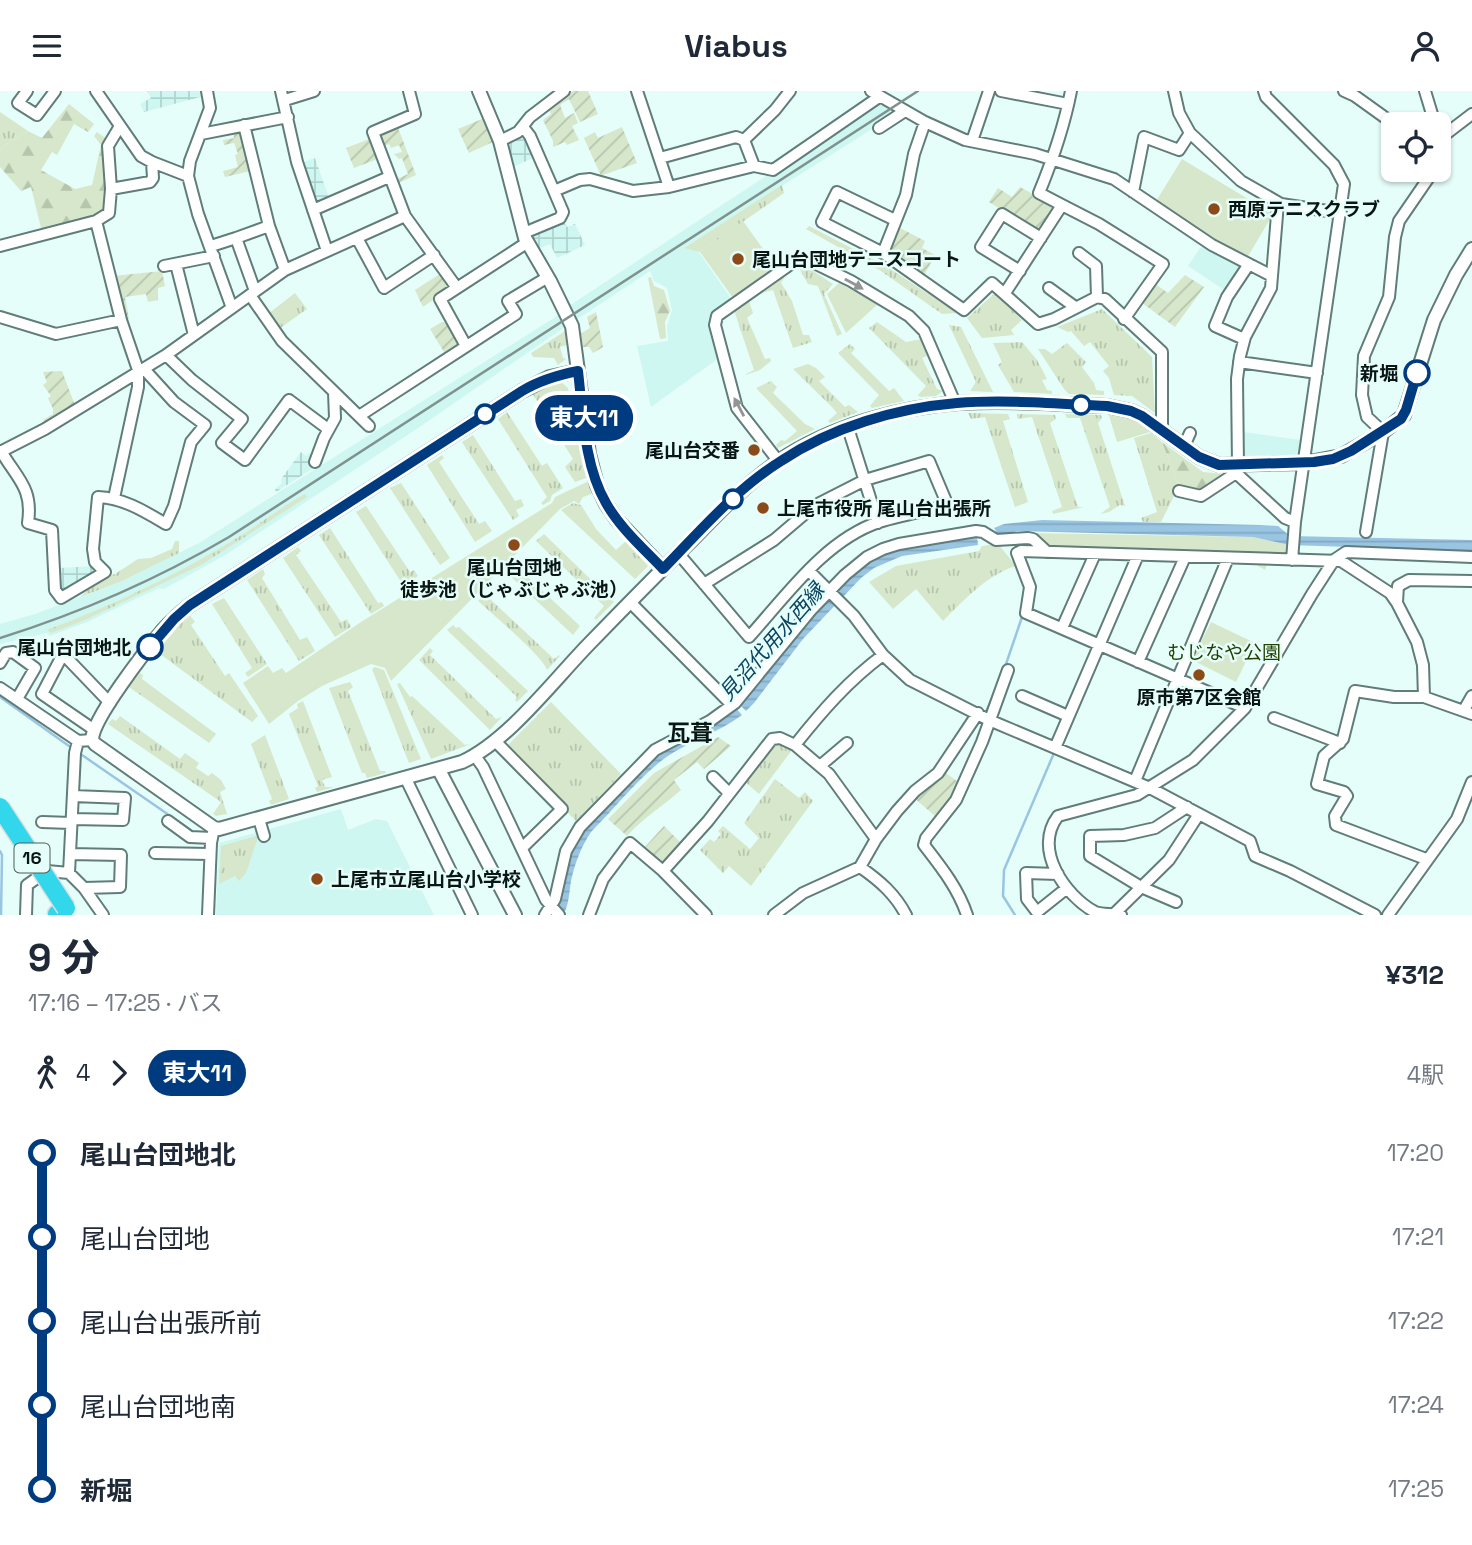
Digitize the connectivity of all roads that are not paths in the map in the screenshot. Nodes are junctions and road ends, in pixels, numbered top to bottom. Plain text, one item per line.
1 (27, 91) edge
2 (55, 91) edge
3 (96, 91) edge
4 (207, 91) edge
5 (314, 91) edge
6 (409, 91) edge
7 (480, 91) edge
8 (564, 91) edge
9 (637, 91) edge
10 (790, 91) edge
11 (989, 91) edge
12 (1001, 91) edge
13 (1070, 91) edge
14 (1171, 91) edge
15 (1264, 91) edge
16 (1344, 91) edge
17 (1425, 91) edge
18 (875, 94) edge
19 (283, 96) edge
20 (1068, 104) junction
21 (905, 111) junction
22 (1431, 112) edge
23 (1472, 114) edge
24 (1381, 115) edge
25 (288, 117) junction
26 (925, 122) junction
27 (244, 125) junction
28 (120, 126) junction
29 (523, 127) junction
30 (879, 128) dead end
31 (1451, 130) edge
32 (1190, 133) junction
33 (201, 134) junction
34 (744, 140) junction
35 (972, 141) junction
36 (500, 142) junction
37 (660, 157) junction
38 (1054, 159) junction
39 (152, 162) junction
40 (754, 166) junction
41 (188, 176) junction
42 (389, 177) junction
43 (1426, 182) edge
44 (669, 187) junction
45 (111, 189) junction
46 (554, 191) junction
47 (1133, 192) junction
48 (1278, 203) junction
49 (1062, 205) junction
50 (313, 210) junction
51 (1341, 213) junction
52 (405, 216) junction
53 (895, 220) junction
54 (96, 221) junction
55 (269, 226) junction
56 (236, 238) junction
57 (357, 238) junction
58 (526, 238) junction
59 (1041, 238) junction
60 (0, 246) edge
61 (1472, 249) edge
62 (213, 251) junction
63 (327, 251) junction
64 (883, 253) junction
65 (1079, 253) dead end
66 (434, 255) junction
67 (176, 264) junction
68 (1249, 264) junction
69 (164, 266) dead end
70 (285, 270) junction
71 (1020, 271) junction
72 (1272, 276) junction
73 (548, 277) junction
74 (457, 288) junction
75 (1049, 288) dead end
76 (252, 293) junction
77 (1005, 293) junction
78 (1097, 297) junction
79 (1075, 307) junction
80 (232, 308) junction
81 (0, 317) edge
82 (1124, 319) junction
83 (121, 320) junction
84 (194, 335) junction
85 (1244, 339) junction
86 (466, 346) junction
87 (166, 355) junction
88 (1239, 362) junction
89 (141, 370) junction
90 (578, 371) junction
91 (1317, 373) junction
92 (334, 392) junction
93 (955, 403) junction
94 (359, 416) junction
95 (369, 426) dead end
96 (848, 428) junction
97 (328, 429) junction
98 (1162, 430) junction
99 (1383, 432) junction
100 (1190, 433) dead end
101 (1184, 446) junction
102 (1, 452) edge
103 (315, 462) dead end
104 (779, 462) junction
105 (1304, 463) junction
106 (1237, 468) junction
107 (865, 480) junction
108 (1179, 491) dead end
109 (114, 498) junction
110 (878, 523) junction
111 (1294, 526) junction
112 (1366, 532) dead end
113 (1001, 541) junction
114 (1047, 552) junction
115 (678, 553) junction
116 (1017, 553) junction
117 (1094, 554) junction
118 (1138, 555) junction
119 (1292, 555) junction
120 (1185, 557) junction
121 (1472, 557) edge
122 (1228, 558) junction
123 (1334, 560) junction
124 (663, 569) junction
125 (809, 571) junction
126 (1472, 581) edge
127 (704, 584) junction
128 (829, 591) junction
129 (630, 602) junction
130 (1397, 603) junction
131 (1062, 628) junction
132 (1098, 644) junction
133 (883, 655) junction
134 (1138, 662) junction
135 (0, 663) edge
136 (1008, 670) dead end
137 (1177, 679) junction
138 (0, 688) edge
139 (1022, 696) dead end
140 (1472, 696) edge
141 (1424, 697) junction
142 (17, 699) junction
143 (110, 703) junction
144 (730, 703) junction
145 (1245, 708) junction
146 (1468, 712) edge
147 (978, 713) junction
148 (1068, 716) junction
149 (1274, 718) dead end
150 (989, 720) junction
151 (88, 736) junction
152 (495, 740) junction
153 (846, 743) dead end
154 (1339, 743) junction
155 (795, 745) junction
156 (1055, 748) junction
157 (475, 755) junction
158 (821, 765) junction
159 (439, 770) junction
160 (713, 777) dead end
161 (405, 779) junction
162 (1135, 781) junction
163 (1472, 782) edge
164 (1150, 788) junction
165 (729, 793) junction
166 (73, 796) junction
167 (0, 807) edge
168 (1187, 807) junction
169 (1460, 811) junction
170 (1199, 814) junction
171 (1472, 817) edge
172 (259, 819) junction
173 (71, 821) junction
174 (168, 821) dead end
175 (42, 822) dead end
176 (0, 829) edge
177 (213, 833) junction
178 (264, 836) dead end
179 (876, 839) junction
180 (522, 848) junction
181 (155, 853) dead end
182 (70, 854) junction
183 (210, 854) junction
184 (1426, 859) junction
185 (860, 867) junction
186 (663, 871) junction
187 (69, 873) junction
188 (1058, 874) junction
189 (1141, 887) junction
190 (84, 888) junction
191 (1067, 888) junction
192 (1176, 902) dead end
193 (552, 912) edge
194 (63, 913) edge
195 (1118, 914) edge
196 (26, 915) edge
197 (103, 915) edge
198 (208, 915) edge
199 (472, 915) edge
200 (515, 915) edge
201 (589, 915) edge
202 (706, 915) edge
203 (774, 915) edge
204 (906, 915) edge
205 (967, 915) edge
206 (1375, 915) edge
207 (1388, 915) edge

1 - 2 street
3 - 28 street
4 - 33 street
5 - 19 street
6 - 42 street
7 - 36 street
8 - 29 street
9 - 37 street
10 - 34 street
11 - 35 street
12 - 20 street
13 - 20 street
14 - 32 street
15 - 51 street
16 - 24 street
17 - 22 street
18 - 21 street
18 - 40 street
19 - 25 street
20 - 38 street
21 - 26 street
21 - 30 street
23 - 31 street
25 - 27 street
25 - 50 street
26 - 35 street
26 - 53 street
27 - 33 street
27 - 55 street
28 - 39 street
28 - 45 street
29 - 36 street
29 - 46 street
32 - 47 street
32 - 48 street
33 - 41 street
34 - 37 street
34 - 40 street
35 - 38 street
36 - 58 street
37 - 44 street
38 - 47 street
38 - 49 street
39 - 41 street
39 - 45 street
40 - 44 street
41 - 62 street
42 - 50 street
42 - 52 street
43 - 99 street
44 - 46 street
45 - 54 street
46 - 58 street
47 - 68 street
48 - 51 street
48 - 72 street
49 - 59 street
49 - 82 street
50 - 63 street
51 - 91 street
52 - 57 street
52 - 66 street
53 - 64 street
53 - 64 street
54 - 60 street
54 - 83 street
55 - 56 street
55 - 70 street
56 - 62 street
56 - 76 street
57 - 63 street
57 - 66 street
58 - 73 street
58 - 74 street
59 - 71 street
59 - 71 street
61 - 99 street
62 - 67 street
62 - 80 street
63 - 70 street
64 - 77 street
65 - 78 street
66 - 74 street
67 - 69 street
67 - 84 street
68 - 72 street
68 - 85 street
70 - 76 street
71 - 77 street
72 - 85 street
73 - 86 street
73 - 90 street
74 - 86 street
75 - 79 street
76 - 80 street
76 - 92 street
77 - 79 street
78 - 79 street
78 - 82 street
80 - 84 street
81 - 83 street
82 - 98 street
83 - 89 street
84 - 87 street
85 - 88 street
86 - 94 street
87 - 89 street
87 - 97 street
88 - 91 street
88 - 106 street
89 - 102 street
89 - 109 street
89 - 109 street
90 - 124 street
90 - 143 street
91 - 105 street
92 - 94 street
92 - 97 street
93 - 96 street
93 - 98 street
104 -> 93 street
94 - 95 street
96 - 104 street
96 - 107 street
97 - 103 street
98 - 101 street
99 - 105 street
99 - 112 street
100 - 101 street
101 - 106 street
102 - 109 street
104 - 115 street
105 - 106 street
105 - 111 street
106 - 108 street
106 - 111 street
107 - 110 street
107 - 110 street
107 - 127 street
110 - 125 street
111 - 119 street
113 - 114 street
113 - 116 street
113 - 128 street
114 - 116 street
114 - 117 street
115 - 124 street
115 - 127 street
116 - 131 street
117 - 118 street
117 - 131 street
118 - 120 street
118 - 132 street
119 - 122 street
119 - 123 street
120 - 122 street
120 - 134 street
121 - 123 street
122 - 137 street
123 - 130 street
123 - 145 street
124 - 129 street
125 - 127 street
125 - 128 street
126 - 130 street
128 - 133 street
128 - 144 street
129 - 144 street
129 - 152 street
130 - 141 street
131 - 132 street
132 - 134 street
132 - 148 street
133 - 147 street
133 - 155 street
134 - 137 street
135 - 142 street
136 - 150 street
137 - 145 street
137 - 162 street
138 - 142 street
139 - 148 street
140 - 146 street
141 - 146 street
141 - 154 street
142 - 151 street
143 - 151 street
143 - 151 street
144 - 193 street
145 - 164 street
147 - 150 street
147 - 179 street
148 - 156 street
149 - 154 street
150 - 156 street
150 - 205 street
151 - 166 street
151 - 177 street
152 - 157 street
152 - 180 street
153 - 158 street
154 - 184 street
155 - 158 street
155 - 165 street
156 - 162 street
157 - 159 street
157 - 180 street
158 - 179 street
159 - 161 street
159 - 200 street
160 - 165 street
161 - 172 street
161 - 199 street
162 - 164 street
163 - 169 street
164 - 168 street
164 - 188 street
165 - 186 street
166 - 173 street
166 - 173 street
167 - 194 highway, 16, bridge
168 - 170 street
168 - 189 street
169 - 171 street
169 - 184 street
170 - 189 street
170 - 206 street
172 - 177 street
172 - 178 street
173 - 175 street
173 - 182 street
174 - 177 street
176 - 194 highway, 16
177 - 183 street
179 - 185 street
180 - 193 street
181 - 183 street
182 - 187 street
182 - 190 street
183 - 198 street
184 - 207 street
185 - 203 street
185 - 204 street
186 - 201 street
186 - 202 street
187 - 190 street
187 - 196 street
188 - 191 street
188 - 191 street
189 - 192 street
189 - 195 street
190 - 197 street
191 - 195 street

